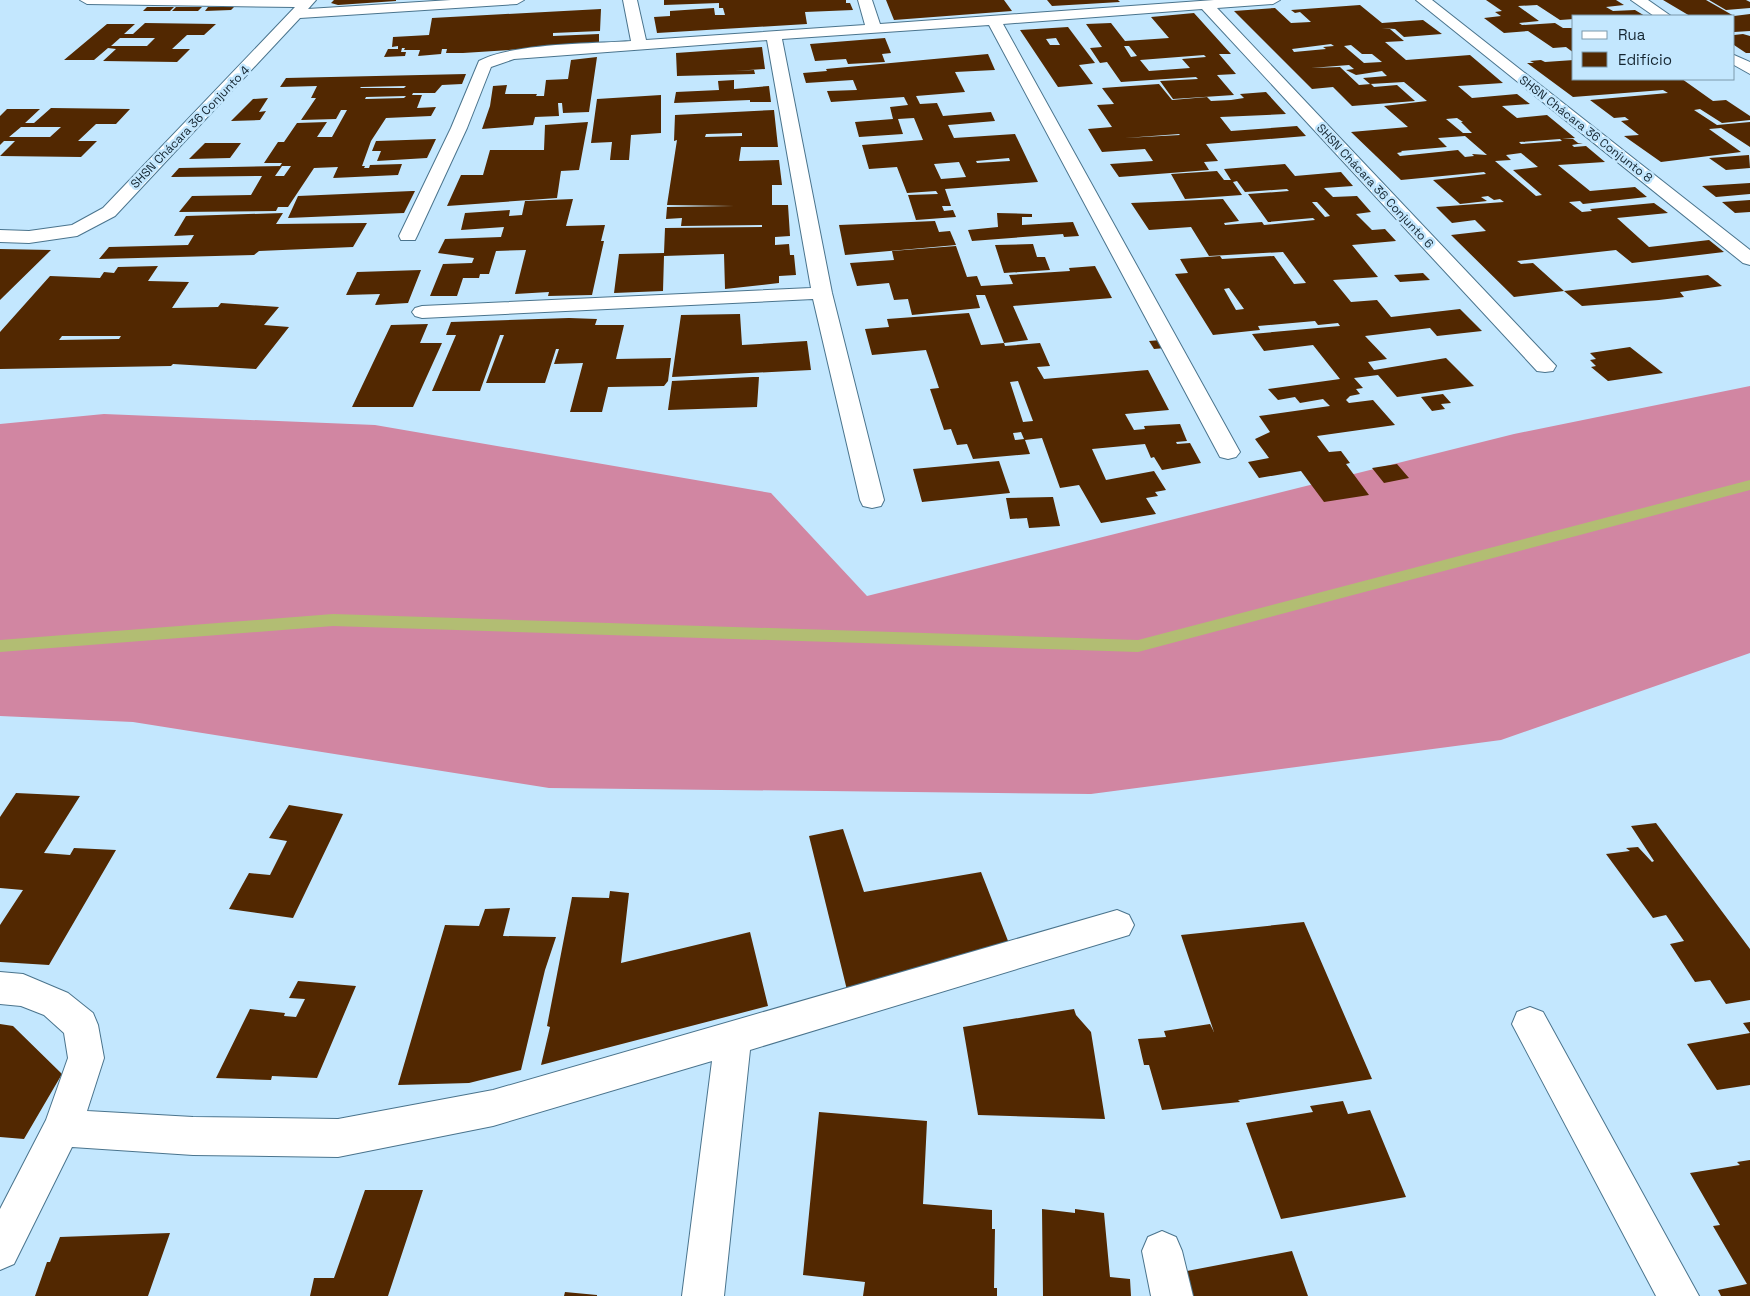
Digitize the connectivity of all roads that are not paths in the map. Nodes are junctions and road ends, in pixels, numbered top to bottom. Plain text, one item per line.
1 (87, 0) edge
2 (517, 0) edge
3 (630, 0) edge
4 (865, 0) edge
5 (1273, 0) edge
6 (1422, 0) edge
7 (1638, 0) edge
8 (1241, 1) edge
9 (1206, 5) junction
10 (304, 6) edge
11 (1662, 15) edge
12 (994, 21) junction
13 (874, 29) junction
14 (774, 37) junction
15 (639, 44) junction
16 (1735, 60) edge
17 (1750, 69) edge
18 (0, 236) edge
19 (408, 236) dead end
20 (1750, 259) edge
21 (822, 293) junction
22 (422, 312) dead end
23 (1545, 366) dead end
24 (1228, 452) dead end
25 (872, 500) dead end
26 (1117, 925) dead end
27 (0, 988) edge
28 (1530, 1024) dead end
29 (733, 1039) junction
30 (62, 1128) junction
31 (0, 1250) edge
32 (1162, 1251) dead end
33 (703, 1296) edge
34 (1172, 1296) edge
35 (1678, 1296) edge

1 - 10 street
2 - 10 street
3 - 15 street
4 - 13 street
5 - 8 street
6 - 20 street, SHSN Chácara 36 Conjunto 8
7 - 11 street
8 - 9 street
9 - 12 street
9 - 23 street, SHSN Chácara 36 Conjunto 6
10 - 18 street, SHSN Chácara 36 Conjunto 4
12 - 13 street
12 - 24 street
13 - 14 street
14 - 15 street
14 - 21 street
15 - 19 street
16 - 17 street
21 - 22 street
21 - 25 street
26 - 29 street
27 - 30 street
28 - 35 street
29 - 30 street
29 - 33 street
30 - 31 street
32 - 34 street

